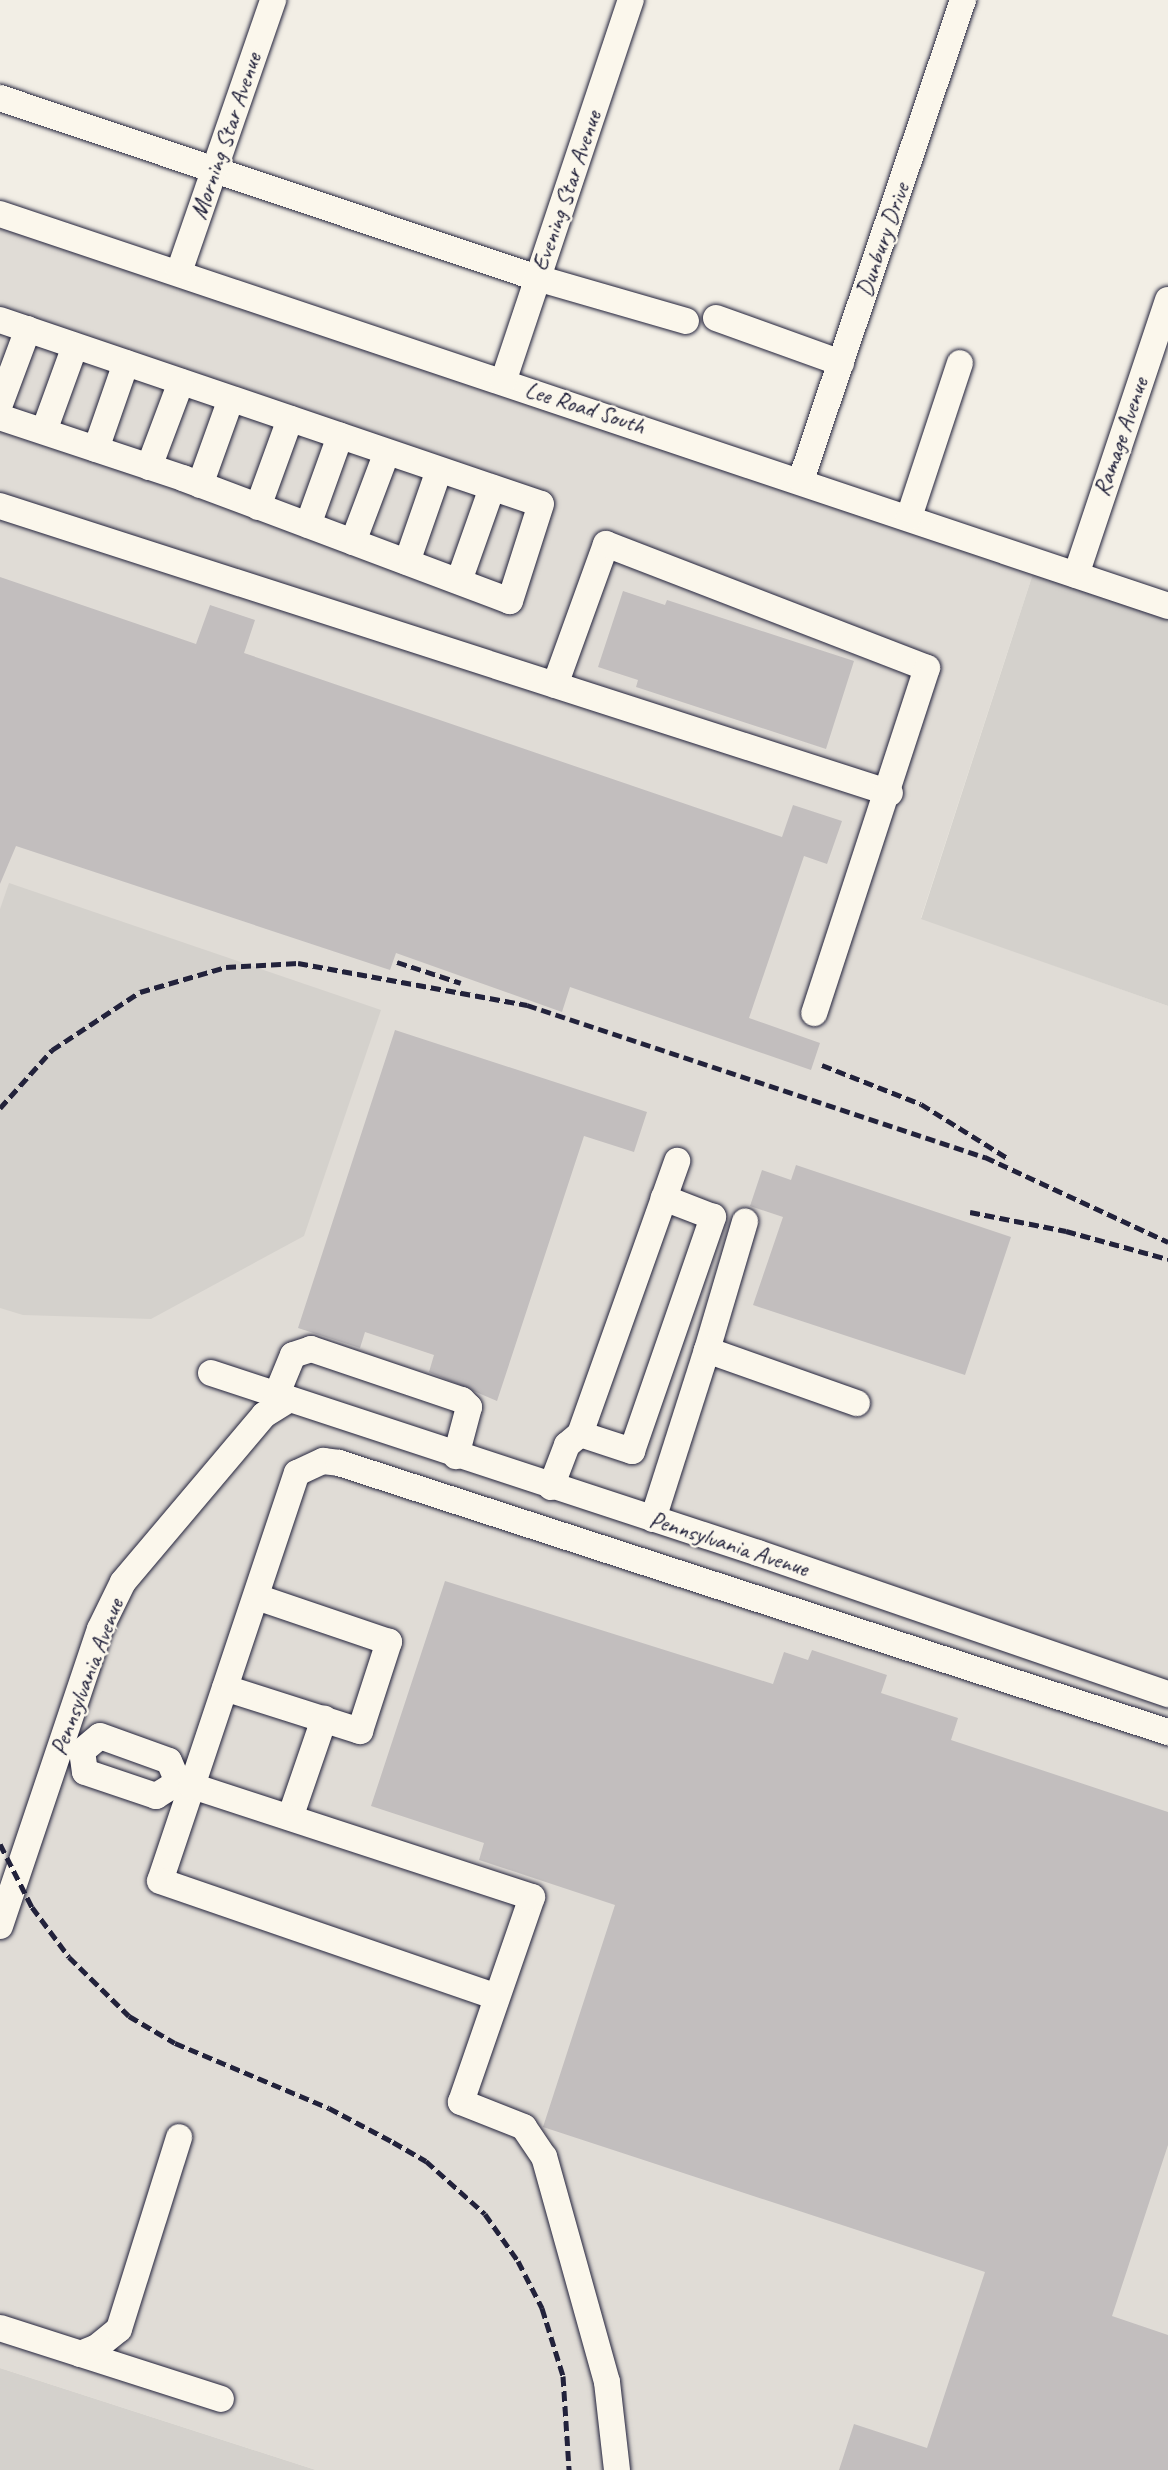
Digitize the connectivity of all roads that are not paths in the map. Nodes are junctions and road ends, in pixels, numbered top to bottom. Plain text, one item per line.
1 (273, 0) edge
2 (631, 0) edge
3 (963, 0) edge
4 (0, 98) edge
5 (215, 170) junction
6 (0, 214) edge
7 (179, 272) junction
8 (537, 278) junction
9 (1168, 300) edge
10 (716, 318) dead end
11 (0, 320) edge
12 (686, 321) dead end
13 (28, 329) junction
14 (75, 346) junction
15 (126, 363) junction
16 (841, 363) junction
17 (960, 363) dead end
18 (181, 382) junction
19 (503, 382) junction
20 (231, 399) junction
21 (0, 404) edge
22 (0, 417) edge
23 (290, 419) junction
24 (44, 431) junction
25 (340, 436) junction
26 (96, 449) junction
27 (387, 452) junction
28 (149, 467) junction
29 (439, 470) junction
30 (801, 480) junction
31 (200, 485) junction
32 (492, 488) junction
33 (0, 506) edge
34 (258, 507) junction
35 (909, 517) junction
36 (308, 525) junction
37 (353, 542) junction
38 (407, 562) junction
39 (1076, 575) junction
40 (459, 582) junction
41 (1168, 606) edge
42 (555, 685) junction
43 (890, 793) junction
44 (814, 1013) dead end
45 (677, 1161) dead end
46 (664, 1198) junction
47 (745, 1222) dead end
48 (707, 1350) junction
49 (211, 1373) dead end
50 (282, 1398) junction
51 (857, 1403) dead end
52 (580, 1434) junction
53 (456, 1455) junction
54 (551, 1487) junction
55 (653, 1519) junction
56 (257, 1597) junction
57 (225, 1688) junction
58 (1168, 1694) edge
59 (324, 1719) junction
60 (1168, 1732) edge
61 (71, 1747) junction
62 (185, 1784) junction
63 (291, 1815) junction
64 (0, 1926) edge
65 (497, 1997) junction
66 (180, 2137) dead end
67 (0, 2328) edge
68 (80, 2354) junction
69 (221, 2399) dead end
70 (617, 2470) edge

1 - 5 street, Morning Star Avenue
2 - 8 street, Evening Star Avenue
3 - 16 street, Dunbury Drive
4 - 5 street
5 - 7 street, Morning Star Avenue
5 - 8 street
6 - 7 street, Lee Road South
7 - 19 street, Lee Road South
8 - 12 street
8 - 19 street, Evening Star Avenue
9 - 39 street, Ramage Avenue
10 - 16 street
11 - 13 street
13 - 14 street
13 - 21 street
14 - 15 street
14 - 24 street
15 - 18 street
15 - 26 street
16 - 30 street, Dunbury Drive
17 - 35 street
18 - 20 street
18 - 28 street
19 - 30 street, Lee Road South
20 - 23 street
20 - 31 street
22 - 24 street
23 - 25 street
23 - 34 street
24 - 26 street
25 - 27 street
25 - 36 street
26 - 28 street
27 - 29 street
27 - 37 street
28 - 31 street
29 - 32 street
29 - 38 street
30 - 35 street, Lee Road South
31 - 34 street
32 - 40 street
32 - 40 street
33 - 42 street
34 - 36 street
35 - 39 street, Lee Road South
36 - 37 street
37 - 38 street
38 - 40 street
39 - 41 street, Lee Road South
42 - 43 street
42 - 43 street
43 - 44 street
45 - 46 street
46 - 52 street
46 - 52 street
47 - 48 street
48 - 51 street
48 - 55 street
49 - 50 street, Pennsylvania Avenue
50 - 53 street, Pennsylvania Avenue
50 - 53 street
50 - 61 street, Pennsylvania Avenue
52 - 54 street
53 - 54 street, Pennsylvania Avenue
54 - 55 street, Pennsylvania Avenue
55 - 58 street, Pennsylvania Avenue
56 - 57 street
56 - 59 street
56 - 60 street
57 - 59 street
57 - 62 street
59 - 63 street
61 - 62 street
61 - 62 street
61 - 64 street, Pennsylvania Avenue
62 - 63 street
62 - 65 street
63 - 65 street
65 - 70 street
66 - 68 street
67 - 68 street
68 - 69 street

